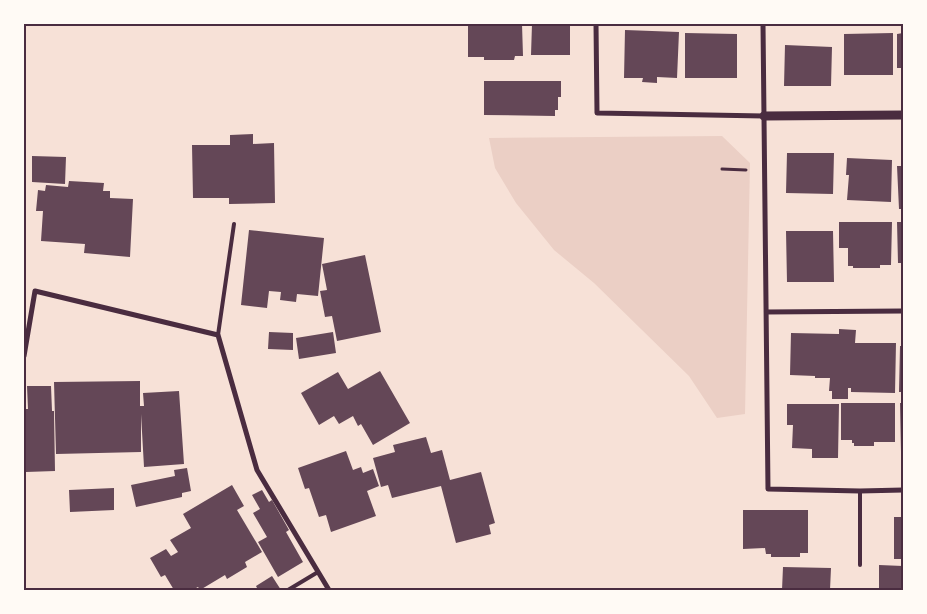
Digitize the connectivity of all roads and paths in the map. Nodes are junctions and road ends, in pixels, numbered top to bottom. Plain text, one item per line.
1 (596, 24) edge
2 (763, 24) edge
3 (764, 116) junction
4 (903, 116) edge
5 (234, 224) dead end
6 (766, 312) junction
7 (903, 312) edge
8 (218, 335) junction
9 (24, 356) edge
10 (903, 490) edge
11 (860, 491) junction
12 (860, 564) dead end
13 (318, 572) junction
14 (288, 590) edge
15 (329, 590) edge

1 - 3 street
2 - 3 street
3 - 4 street
3 - 6 street
5 - 8 lane
6 - 7 street
6 - 11 street
8 - 9 street
8 - 13 street
10 - 11 street
11 - 12 lane
13 - 14 lane
13 - 15 street

